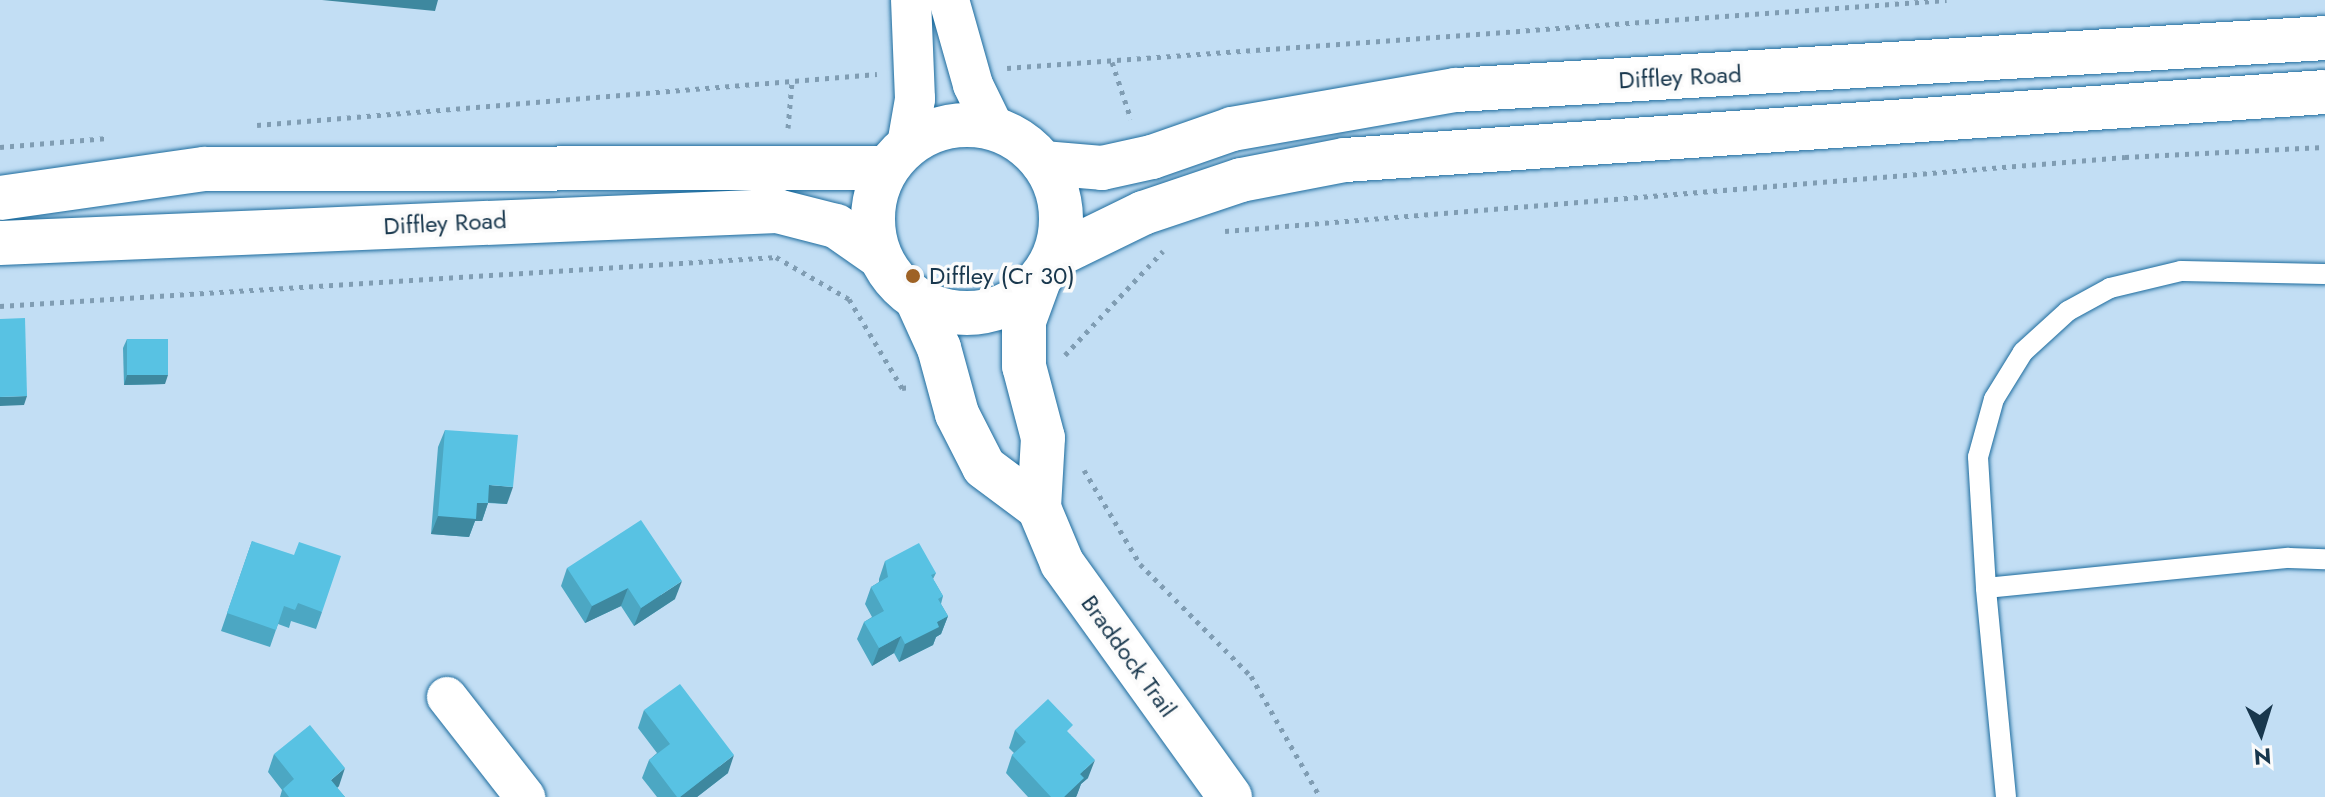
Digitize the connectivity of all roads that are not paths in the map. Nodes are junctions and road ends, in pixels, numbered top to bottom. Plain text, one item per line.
1 (911, 0) edge
2 (949, 0) edge
3 (2325, 38) edge
4 (2325, 92) edge
5 (994, 128) junction
6 (896, 157) junction
7 (1043, 163) junction
8 (0, 198) edge
9 (0, 243) edge
10 (879, 256) junction
11 (1046, 269) junction
12 (2325, 274) edge
13 (918, 302) junction
14 (1039, 508) junction
15 (2325, 559) edge
16 (1986, 588) junction
17 (447, 697) dead end
18 (525, 797) edge
19 (1230, 797) edge
20 (2006, 797) edge

1 - 6 street
2 - 5 street
3 - 7 main road, Diffley Road
4 - 11 main road
5 - 6 main road
5 - 7 main road
6 - 8 main road
6 - 10 main road
7 - 11 main road
9 - 10 main road, Diffley Road
10 - 13 main road
11 - 13 main road
11 - 14 main road, Braddock Trail
12 - 16 lane
13 - 14 main road
14 - 19 main road, Braddock Trail
15 - 16 lane
16 - 20 lane
17 - 18 street

